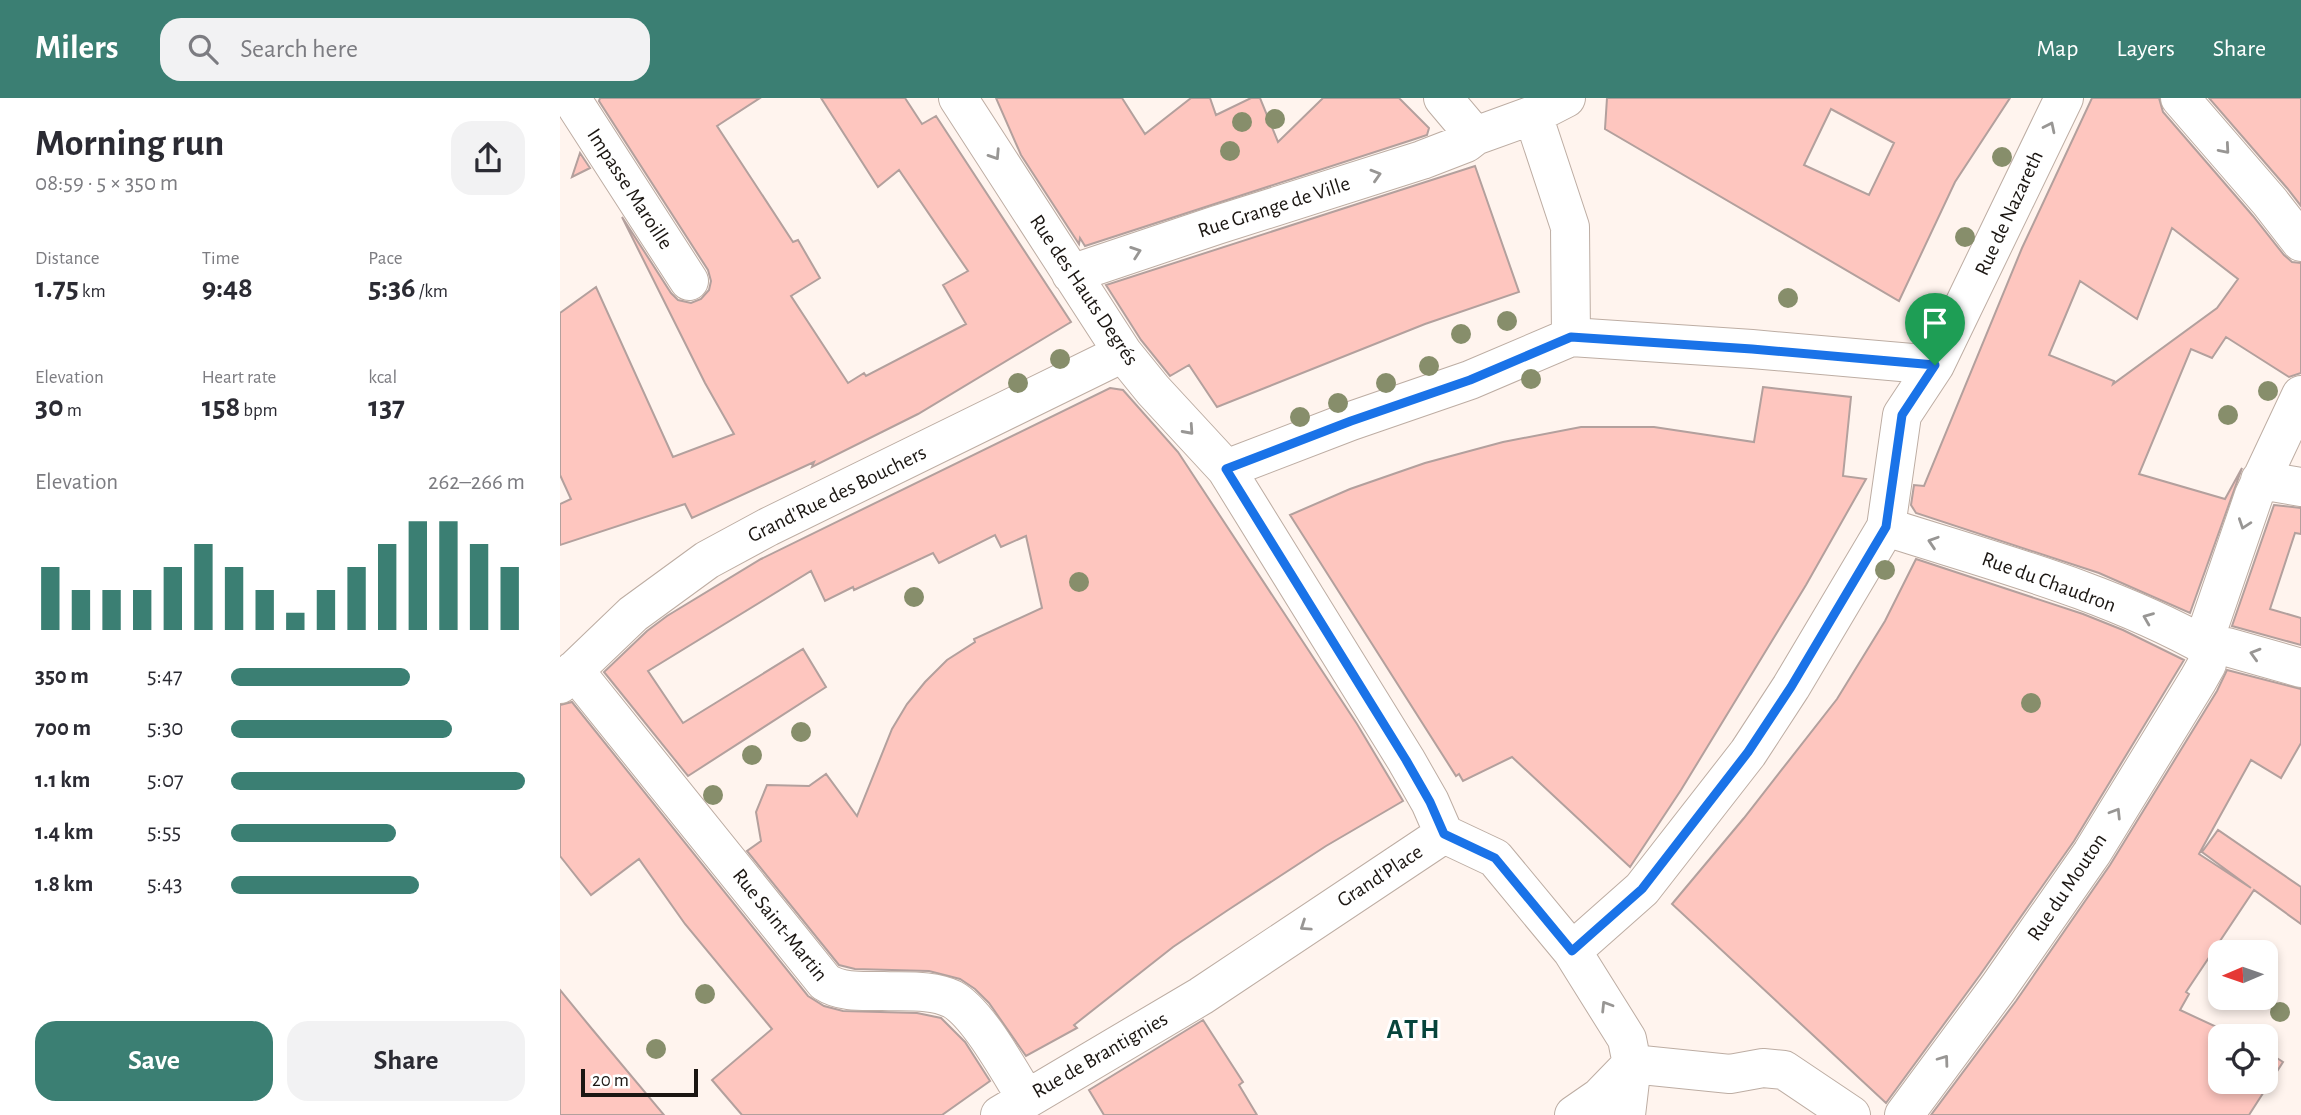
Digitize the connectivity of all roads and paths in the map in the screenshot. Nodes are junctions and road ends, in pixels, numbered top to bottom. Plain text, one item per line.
1 (571, 98) edge
2 (958, 98) edge
3 (1443, 98) edge
4 (1566, 98) edge
5 (2064, 98) edge
6 (2180, 98) edge
7 (1533, 116) junction
8 (1475, 136) junction
9 (2301, 242) edge
10 (1071, 274) junction
11 (689, 281) dead end
12 (1571, 337) junction
13 (1123, 353) junction
14 (1935, 365) junction
15 (2301, 395) edge
16 (1226, 469) junction
17 (2260, 480) junction
18 (2301, 487) edge
19 (1886, 527) junction
20 (2209, 648) junction
21 (2301, 668) edge
22 (567, 677) edge
23 (1444, 834) junction
24 (1572, 951) junction
25 (1201, 996) joint
26 (1632, 1064) junction
27 (1013, 1106) edge
28 (1574, 1115) edge
29 (1626, 1115) edge
30 (1851, 1115) edge
31 (1904, 1115) edge

1 - 11 street, Impasse Maroille
2 -> 10 street, Rue des Hauts Degrés
3 - 8 street
4 - 7 street, Rue Grange de Ville
14 -> 5 street, Rue de Nazareth
6 -> 9 street
7 - 8 street, Rue Grange de Ville
7 - 12 street
10 -> 8 street, Rue Grange de Ville
10 - 13 street, Rue des Hauts Degrés
12 - 14 street
12 - 16 street
13 -> 16 street, Rue des Hauts Degrés
13 - 22 street, Grand'Rue des Bouchers
14 - 19 street, Rue de Nazareth
15 - 17 street, Rue du Mouton
16 - 23 street, Rue des Hauts Degrés
17 - 18 street
17 -> 20 street, Rue du Mouton
20 -> 19 street, Rue du Chaudron
19 - 24 street
21 -> 20 street
31 -> 20 street, Rue du Mouton
22 - 27 street, Rue Saint-Martin
23 - 24 street, Grand'Place
23 -> 25 street, Grand'Place
26 -> 24 street, Grand'Place
25 - 27 street, Rue de Brantignies
26 - 28 street
26 - 29 street
26 - 30 street

